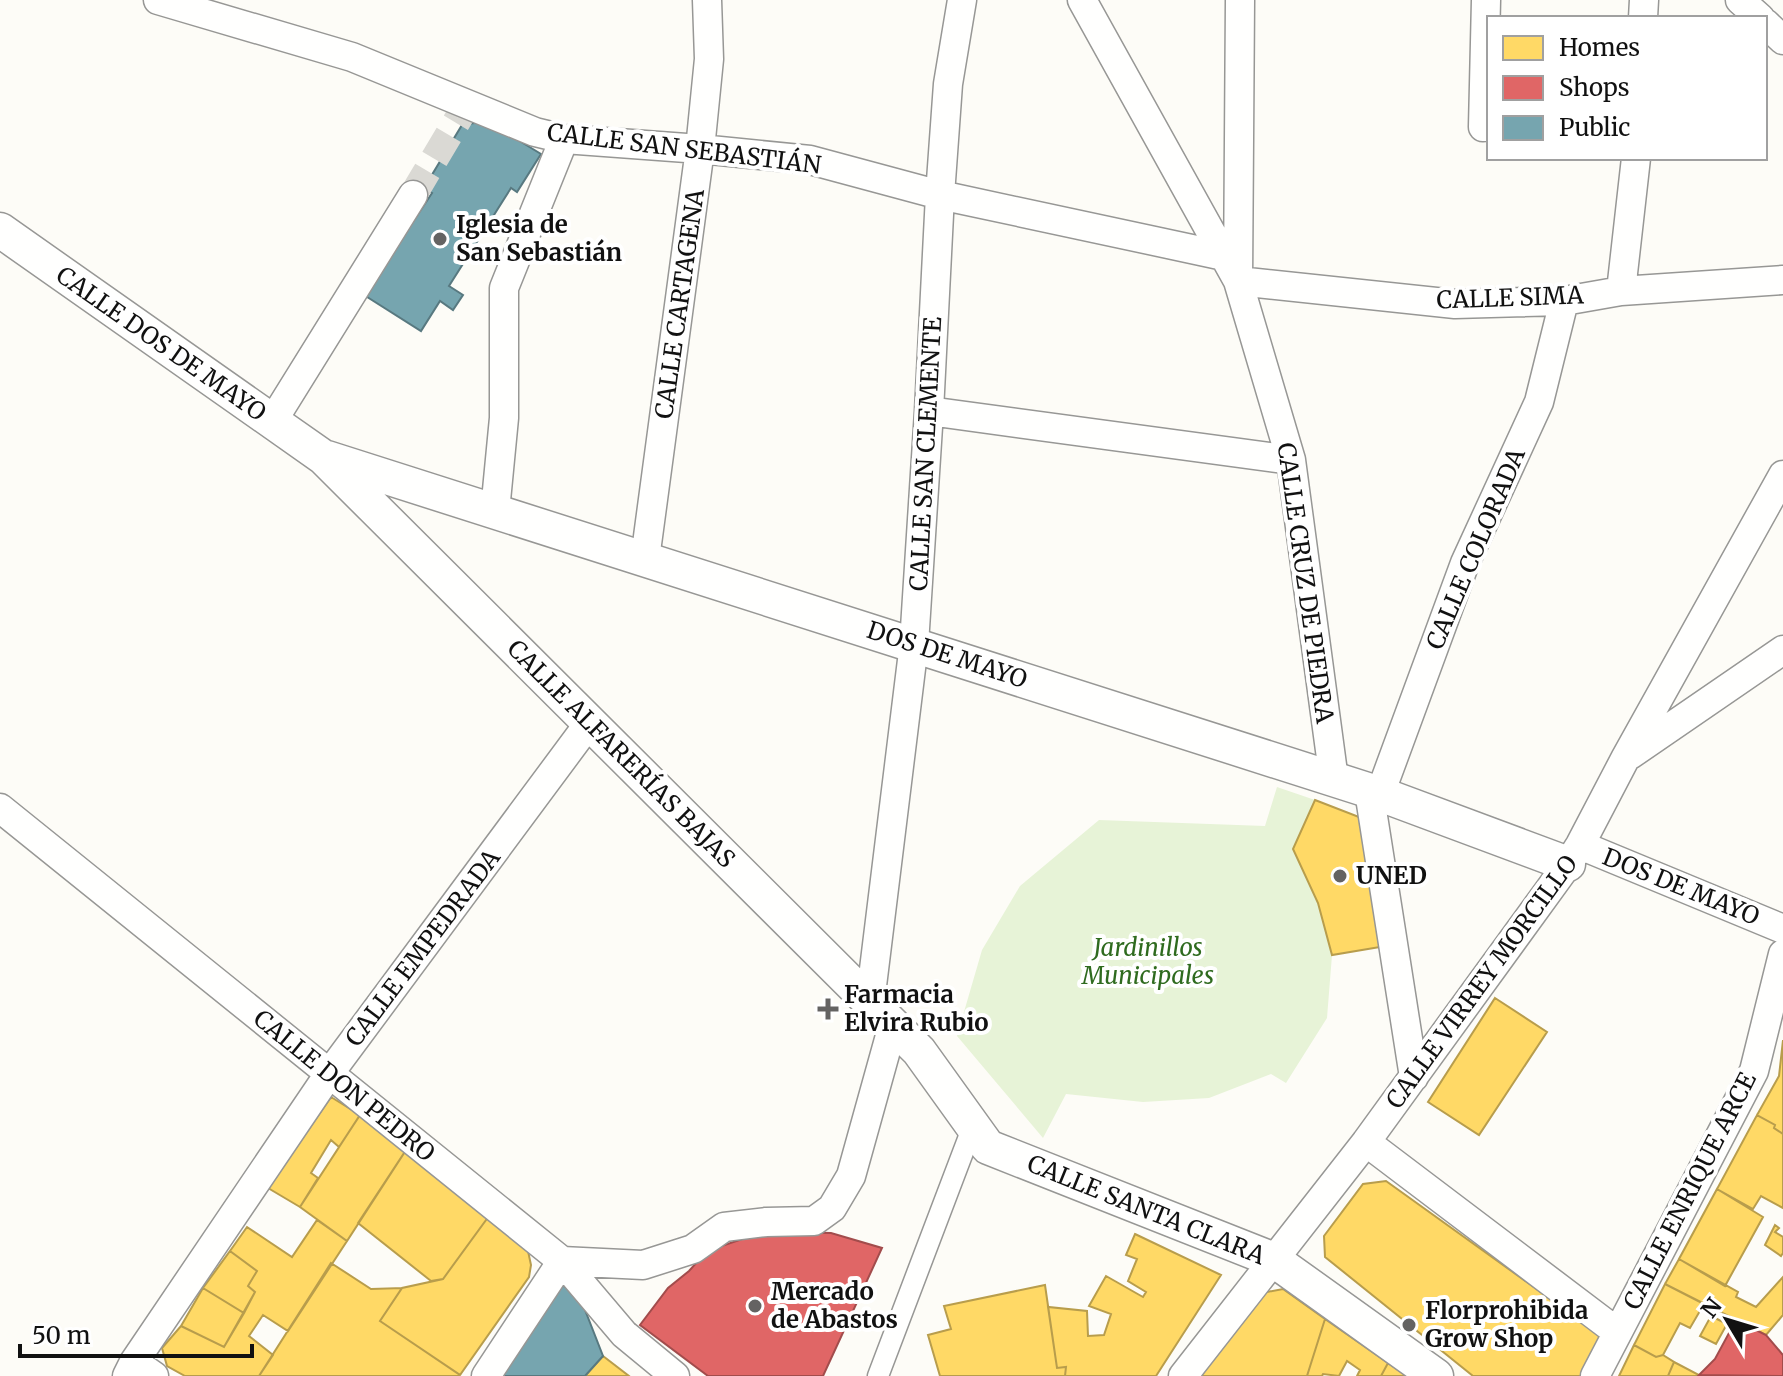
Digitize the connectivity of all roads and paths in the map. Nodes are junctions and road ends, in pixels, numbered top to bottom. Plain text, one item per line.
1 (158, 0) edge
2 (707, 0) edge
3 (962, 0) edge
4 (1082, 0) edge
5 (1240, 0) edge
6 (1486, 0) edge
7 (1740, 0) edge
8 (1758, 16) edge
9 (1767, 25) edge
10 (1783, 40) edge
11 (1483, 127) dead end
12 (564, 139) junction
13 (700, 149) junction
14 (1636, 160) edge
15 (413, 195) tunnel mouth
16 (940, 195) junction
17 (0, 230) edge
18 (1224, 256) junction
19 (1783, 280) edge
20 (1238, 281) junction
21 (1621, 291) junction
22 (1564, 301) junction
23 (929, 411) junction
24 (272, 422) junction
25 (323, 457) junction
26 (1291, 460) junction
27 (1783, 475) edge
28 (495, 511) junction
29 (645, 559) junction
30 (914, 644) junction
31 (1783, 650) edge
32 (590, 722) junction
33 (1626, 757) junction
34 (1334, 780) junction
35 (1374, 793) junction
36 (0, 808) edge
37 (1574, 854) junction
38 (1783, 929) edge
39 (1783, 954) edge
40 (881, 1014) junction
41 (919, 1051) joint
42 (329, 1074) junction
43 (1414, 1077) junction
44 (973, 1126) junction
45 (1366, 1142) junction
46 (1274, 1260) junction
47 (562, 1261) junction
48 (1617, 1332) junction
49 (138, 1371) edge
50 (486, 1376) edge
51 (675, 1376) edge
52 (878, 1376) edge
53 (1183, 1376) edge
54 (1436, 1376) edge
55 (1595, 1376) edge

1 - 12 street, CALLE SAN SEBASTIÁN
2 - 13 street, CALLE CARTAGENA
3 - 16 street, CALLE SAN CLEMENTE
4 - 18 street, CALLE CRUZ DE PIEDRA
5 - 20 street
6 - 11 street
7 - 8 street
9 - 10 street
12 - 13 street, CALLE SAN SEBASTIÁN
12 - 28 street
13 - 16 street, CALLE SAN SEBASTIÁN
13 - 29 street, CALLE CARTAGENA
14 - 21 street
15 - 24 street
16 - 18 street, CALLE SAN SEBASTIÁN
16 - 23 street, CALLE SAN CLEMENTE
17 - 24 street, CALLE DOS DE MAYO
18 - 20 street, CALLE CRUZ DE PIEDRA
19 - 21 street, CALLE SIMA
20 - 22 street, CALLE SIMA
20 - 26 street, CALLE CRUZ DE PIEDRA
21 - 22 street, CALLE SIMA
22 - 35 street, CALLE COLORADA
23 - 26 street
23 - 30 street, CALLE SAN CLEMENTE
24 - 25 street, CALLE DOS DE MAYO
25 - 28 street, DOS DE MAYO
25 - 32 street, CALLE ALFARERÍAS BAJAS
26 - 34 street, CALLE CRUZ DE PIEDRA
27 - 33 street, CALLE VIRREY MORCILLO
28 - 29 street, DOS DE MAYO
29 - 30 street, DOS DE MAYO
30 - 34 street, DOS DE MAYO
30 - 40 street, CALLE SAN CLEMENTE
31 - 33 street
32 - 40 street, CALLE ALFARERÍAS BAJAS
32 - 42 street, CALLE EMPEDRADA
33 - 37 street, CALLE VIRREY MORCILLO
34 - 35 street, DOS DE MAYO
35 - 37 street, DOS DE MAYO
35 - 43 street
36 - 42 street, CALLE DON PEDRO
37 - 38 street, DOS DE MAYO
37 - 43 street, CALLE VIRREY MORCILLO
39 - 48 street, CALLE ENRIQUE ARCE
40 - 41 street, CALLE ALFARERÍAS BAJAS
40 - 47 street, CALLE SAN CLEMENTE
41 - 44 street, CALLE SANTA CLARA
42 - 47 street, CALLE DON PEDRO
42 - 49 street, CALLE EMPEDRADA
43 - 45 street, CALLE VIRREY MORCILLO
44 - 46 street, CALLE SANTA CLARA
44 - 52 street
45 - 46 street, CALLE VIRREY MORCILLO
45 - 48 street
46 - 53 street, CALLE VIRREY MORCILLO
46 - 54 street, CALLE SANTA CLARA
47 - 50 street
47 - 51 street, CALLE DON PEDRO
48 - 55 street, CALLE ENRIQUE ARCE

